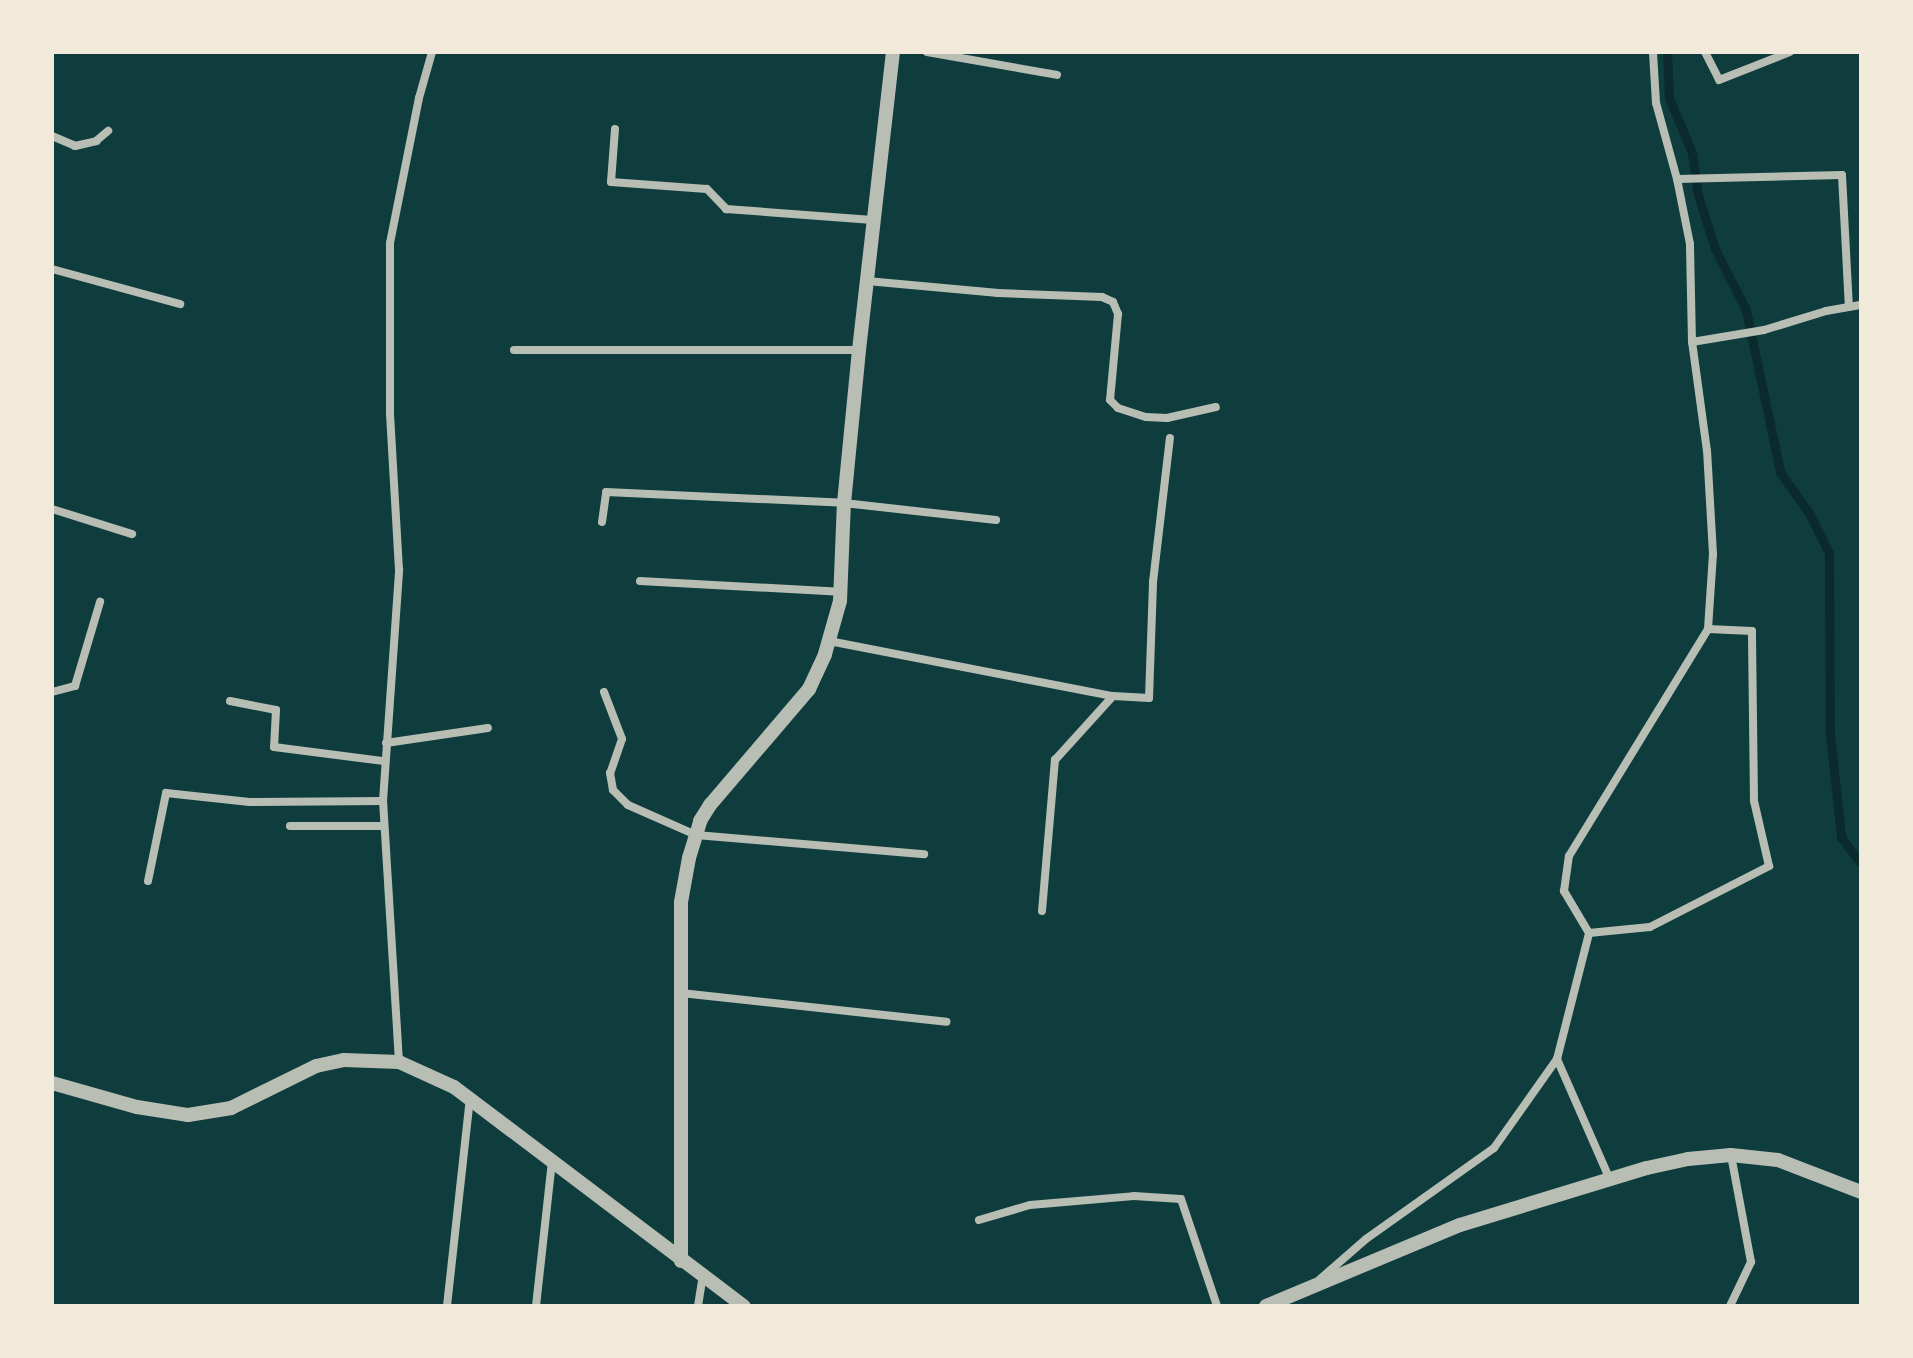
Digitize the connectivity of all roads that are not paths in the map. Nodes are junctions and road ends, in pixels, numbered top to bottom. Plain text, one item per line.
1 (432, 52) edge
2 (893, 52) edge
3 (927, 52) edge
4 (1653, 52) edge
5 (1705, 52) edge
6 (1790, 52) edge
7 (1057, 75) dead end
8 (615, 129) dead end
9 (108, 131) dead end
10 (52, 136) edge
11 (1677, 179) junction
12 (873, 220) junction
13 (52, 269) edge
14 (867, 281) junction
15 (180, 304) dead end
16 (1861, 305) edge
17 (1849, 307) junction
18 (1692, 342) junction
19 (514, 350) dead end
20 (859, 350) junction
21 (1216, 407) dead end
22 (1170, 438) dead end
23 (844, 503) junction
24 (52, 509) edge
25 (996, 520) dead end
26 (602, 522) dead end
27 (132, 534) dead end
28 (640, 581) dead end
29 (840, 592) junction
30 (100, 602) dead end
31 (1708, 629) junction
32 (829, 641) junction
33 (52, 692) edge
34 (604, 692) dead end
35 (1113, 696) junction
36 (230, 701) dead end
37 (488, 728) dead end
38 (386, 743) junction
39 (384, 761) junction
40 (383, 801) junction
41 (290, 826) dead end
42 (384, 826) junction
43 (696, 835) junction
44 (924, 854) dead end
45 (148, 881) dead end
46 (1042, 911) dead end
47 (1589, 933) junction
48 (680, 993) junction
49 (946, 1022) dead end
50 (1557, 1059) junction
51 (399, 1062) junction
52 (52, 1083) edge
53 (470, 1099) junction
54 (1731, 1155) junction
55 (552, 1162) junction
56 (1610, 1180) junction
57 (1861, 1192) edge
58 (979, 1220) dead end
59 (681, 1261) junction
60 (703, 1276) junction
61 (1314, 1285) junction
62 (447, 1306) edge
63 (536, 1306) edge
64 (698, 1306) edge
65 (744, 1306) edge
66 (1217, 1306) edge
67 (1266, 1306) edge
68 (1730, 1306) edge

1 - 38 street
2 - 12 street
3 - 7 street
4 - 11 street
5 - 6 street
8 - 12 street
9 - 10 street
11 - 17 street
11 - 18 street
12 - 14 street
13 - 15 street
14 - 20 street
14 - 21 street
16 - 17 street
17 - 18 street
18 - 31 street
19 - 20 street
20 - 23 street
22 - 35 street
23 - 25 street
23 - 26 street
23 - 29 street
24 - 27 street
28 - 29 street
29 - 32 street
30 - 33 street
31 - 47 street
31 - 47 street
32 - 35 street
32 - 43 street
34 - 43 street
35 - 46 street
36 - 39 street
37 - 38 street
38 - 39 street
39 - 40 street
40 - 42 street
40 - 45 street
41 - 42 street
42 - 51 street
43 - 44 street
43 - 48 street
47 - 50 street
48 - 49 street
48 - 59 street
50 - 56 street
50 - 61 street
51 - 52 street
51 - 53 street
53 - 55 street
53 - 62 street
54 - 56 street
54 - 57 street
54 - 68 street
55 - 59 street
55 - 63 street
56 - 61 street
58 - 66 street
59 - 60 street
60 - 64 street
60 - 65 street
61 - 67 street

